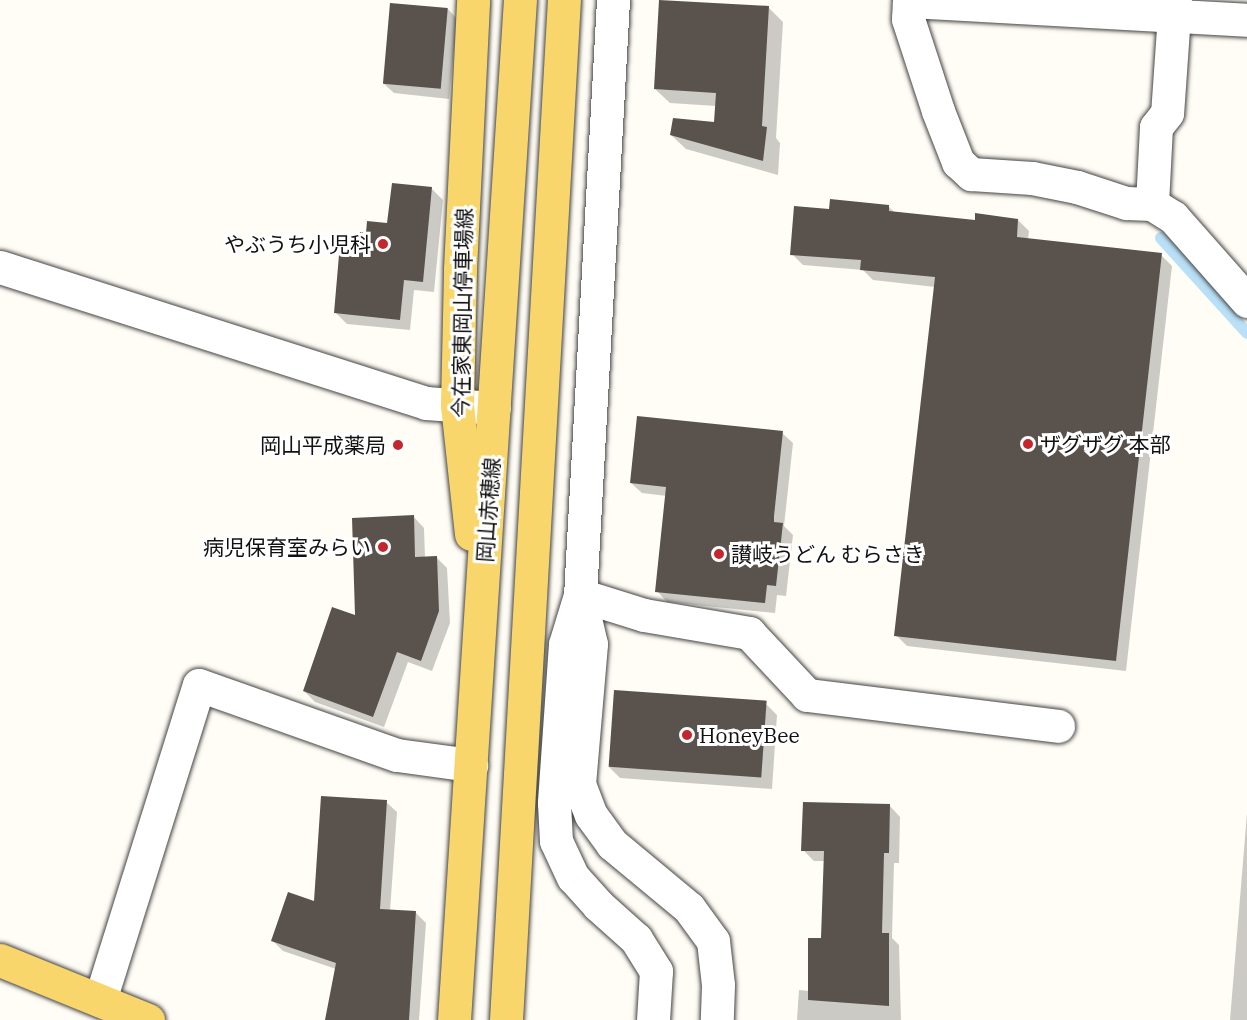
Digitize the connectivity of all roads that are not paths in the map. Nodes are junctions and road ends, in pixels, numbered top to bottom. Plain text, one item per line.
1 (473, 0) edge
2 (520, 0) edge
3 (564, 0) edge
4 (612, 0) edge
5 (909, 1) edge
6 (1175, 8) edge
7 (1247, 20) edge
8 (1152, 204) junction
9 (0, 267) edge
10 (1247, 301) edge
11 (457, 405) junction
12 (494, 408) junction
13 (580, 595) junction
14 (480, 625) junction
15 (1058, 726) dead end
16 (471, 765) junction
17 (0, 960) edge
18 (100, 1000) junction
19 (148, 1020) edge
20 (454, 1020) edge
21 (507, 1020) edge
22 (653, 1020) edge
23 (717, 1020) edge

1 - 11 main road, 今在家東岡山停車場線
2 - 12 main road, 岡山赤穂線
3 - 21 main road
4 - 13 street
5 - 6 street
5 - 8 street
6 - 7 street
6 - 8 street
8 - 10 street
9 - 11 street
11 - 12 street
11 - 14 main road, 今在家東岡山停車場線
12 - 14 main road, 岡山赤穂線
13 - 15 street
13 - 22 street
13 - 23 street
14 - 16 main road, 岡山赤穂線
16 - 18 street
16 - 20 main road, 岡山赤穂線
17 - 18 main road
18 - 19 main road

